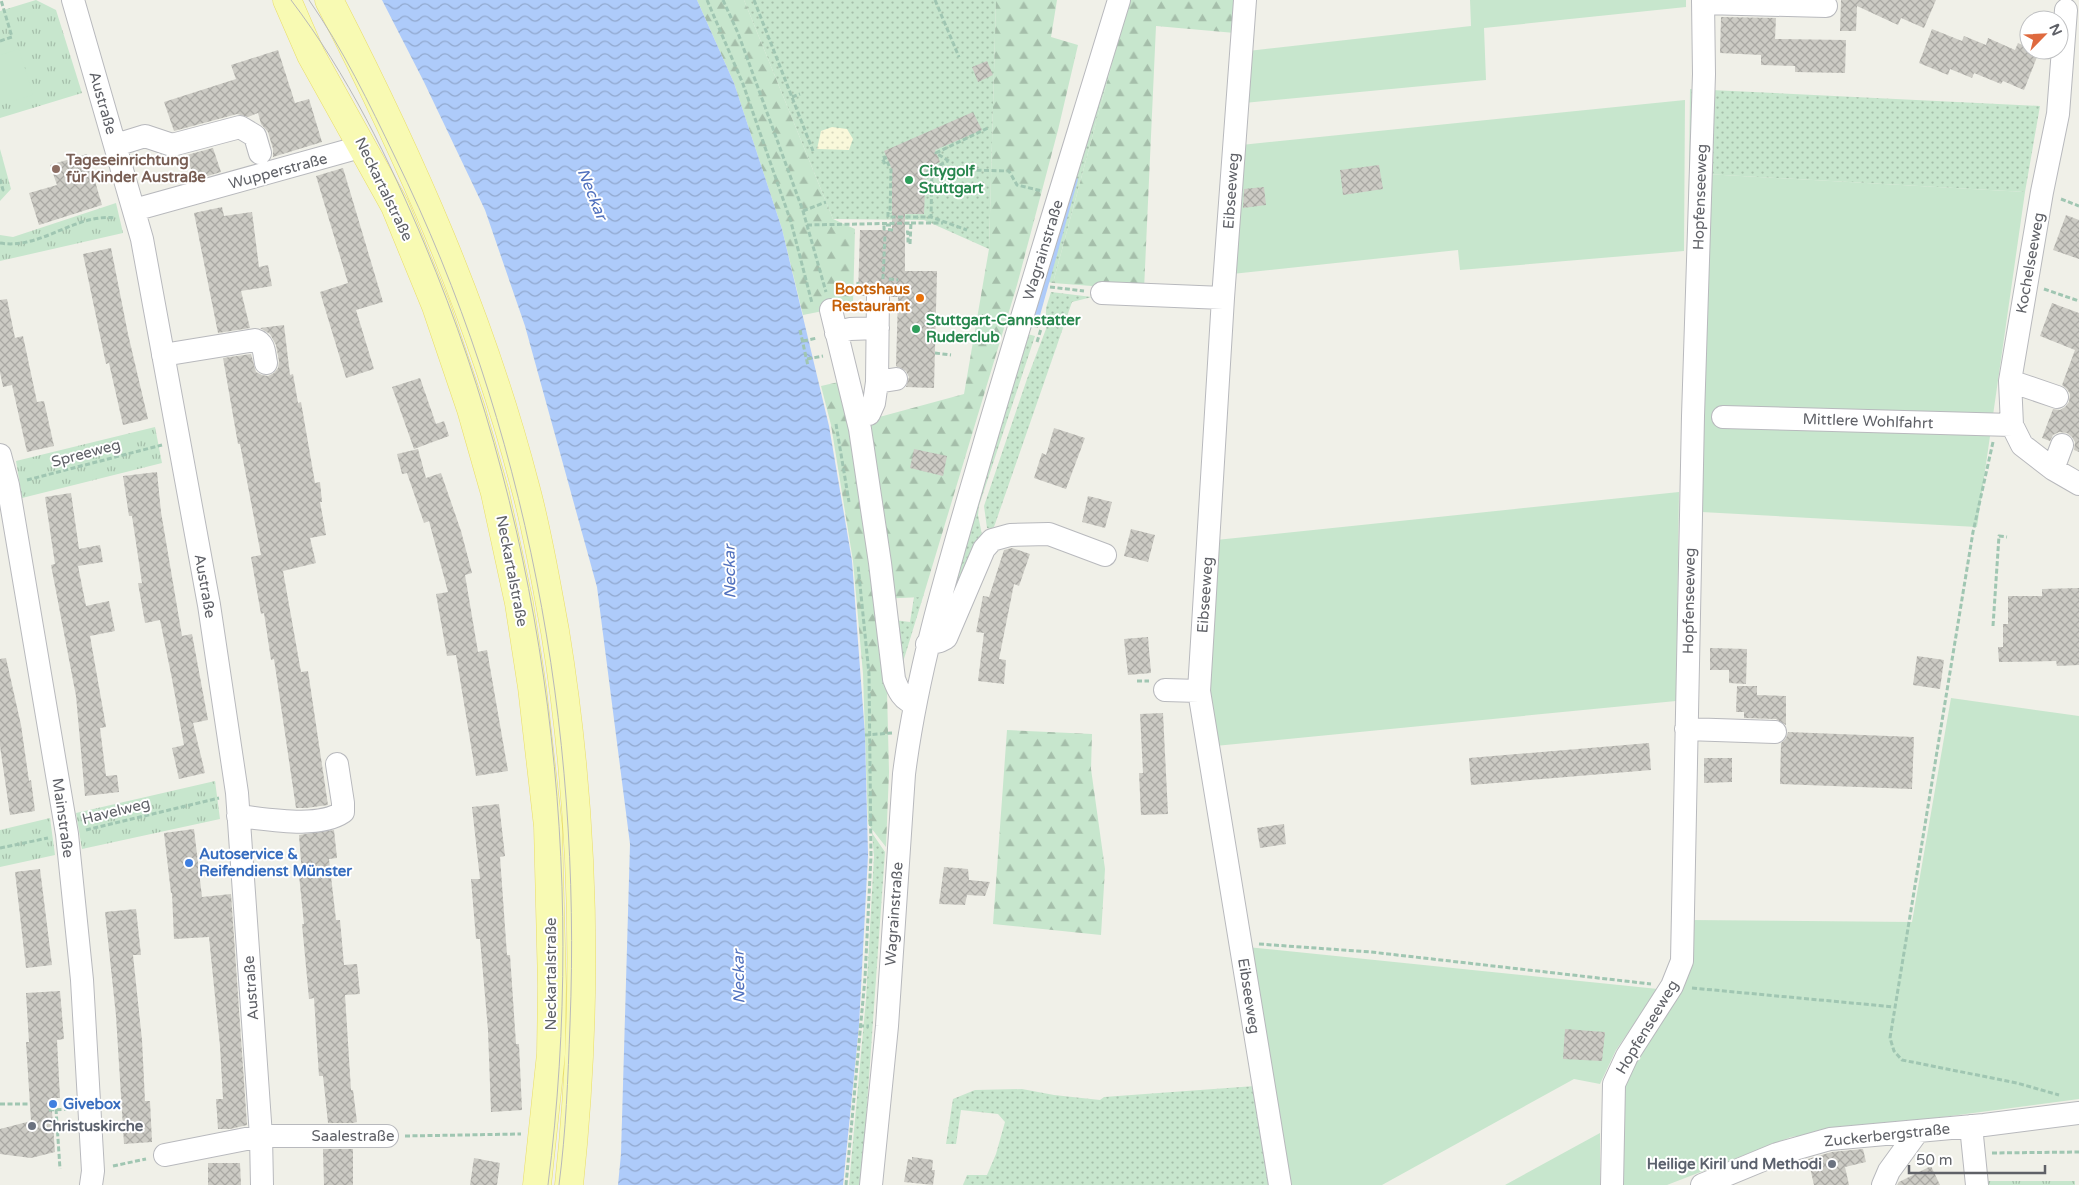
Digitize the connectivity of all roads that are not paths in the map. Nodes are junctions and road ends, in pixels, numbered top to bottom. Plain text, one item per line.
1 (73, 0) edge
2 (287, 0) edge
3 (329, 0) edge
4 (1119, 0) edge
5 (1245, 0) edge
6 (1704, 1) edge
7 (1826, 6) dead end
8 (2066, 7) edge
9 (116, 145) junction
10 (364, 146) junction
11 (260, 153) dead end
12 (126, 214) junction
13 (865, 293) dead end
14 (1102, 293) road end
15 (1223, 298) junction
16 (822, 309) road end
17 (872, 337) junction
18 (832, 351) junction
19 (163, 355) junction
20 (266, 363) dead end
21 (2010, 381) junction
22 (2057, 397) dead end
23 (869, 414) dead end
24 (1723, 417) dead end
25 (2004, 425) junction
26 (2062, 445) dead end
27 (0, 455) edge
28 (2053, 469) junction
29 (2079, 484) edge
30 (1105, 555) dead end
31 (927, 644) junction
32 (1165, 690) dead end
33 (1199, 691) junction
34 (915, 703) junction
35 (1686, 729) junction
36 (1775, 732) dead end
37 (337, 764) dead end
38 (238, 816) junction
39 (2079, 1113) edge
40 (1972, 1126) junction
41 (1918, 1131) junction
42 (261, 1136) junction
43 (387, 1136) road end
44 (165, 1155) road end
45 (92, 1178) edge
46 (262, 1185) edge
47 (537, 1185) edge
48 (569, 1185) edge
49 (872, 1185) edge
50 (1280, 1185) edge
51 (1612, 1185) edge
52 (1702, 1185) edge
53 (1883, 1185) edge
54 (1977, 1185) edge

1 - 9 street, Austraße
2 - 10 main road, Neckartalstraße
3 - 48 main road, Neckartalstraße
4 - 31 street, Wagrainstraße
5 - 15 street, Eibseeweg
6 - 7 street
6 - 35 street, Hopfenseeweg
8 - 21 street, Kochelseeweg
9 - 11 street
9 - 12 street, Austraße
10 - 12 street, Wupperstraße
10 - 47 main road, Neckartalstraße
12 - 19 street, Austraße
13 - 17 street
14 - 15 street
15 - 33 street, Eibseeweg
16 - 18 street
17 - 18 street
17 - 23 street
18 - 34 street
19 - 20 street
19 - 38 street, Austraße
21 - 22 street
21 - 25 street, Kochelseeweg
24 - 25 street, Mittlere Wohlfahrt
25 - 28 street, Kochelseeweg
26 - 28 street
27 - 45 street, Mainstraße
28 - 29 street, Kochelseeweg
30 - 31 street
31 - 34 street, Wagrainstraße
32 - 33 street
33 - 50 street, Eibseeweg
34 - 49 street, Wagrainstraße
35 - 36 street
35 - 51 street, Hopfenseeweg
37 - 38 street
38 - 42 street, Austraße
39 - 40 street, Zuckerbergstraße
40 - 41 street, Zuckerbergstraße
40 - 54 street
41 - 52 street, Zuckerbergstraße
41 - 53 street
42 - 43 street, Saalestraße
42 - 44 street, Saalestraße
42 - 46 street, Austraße

